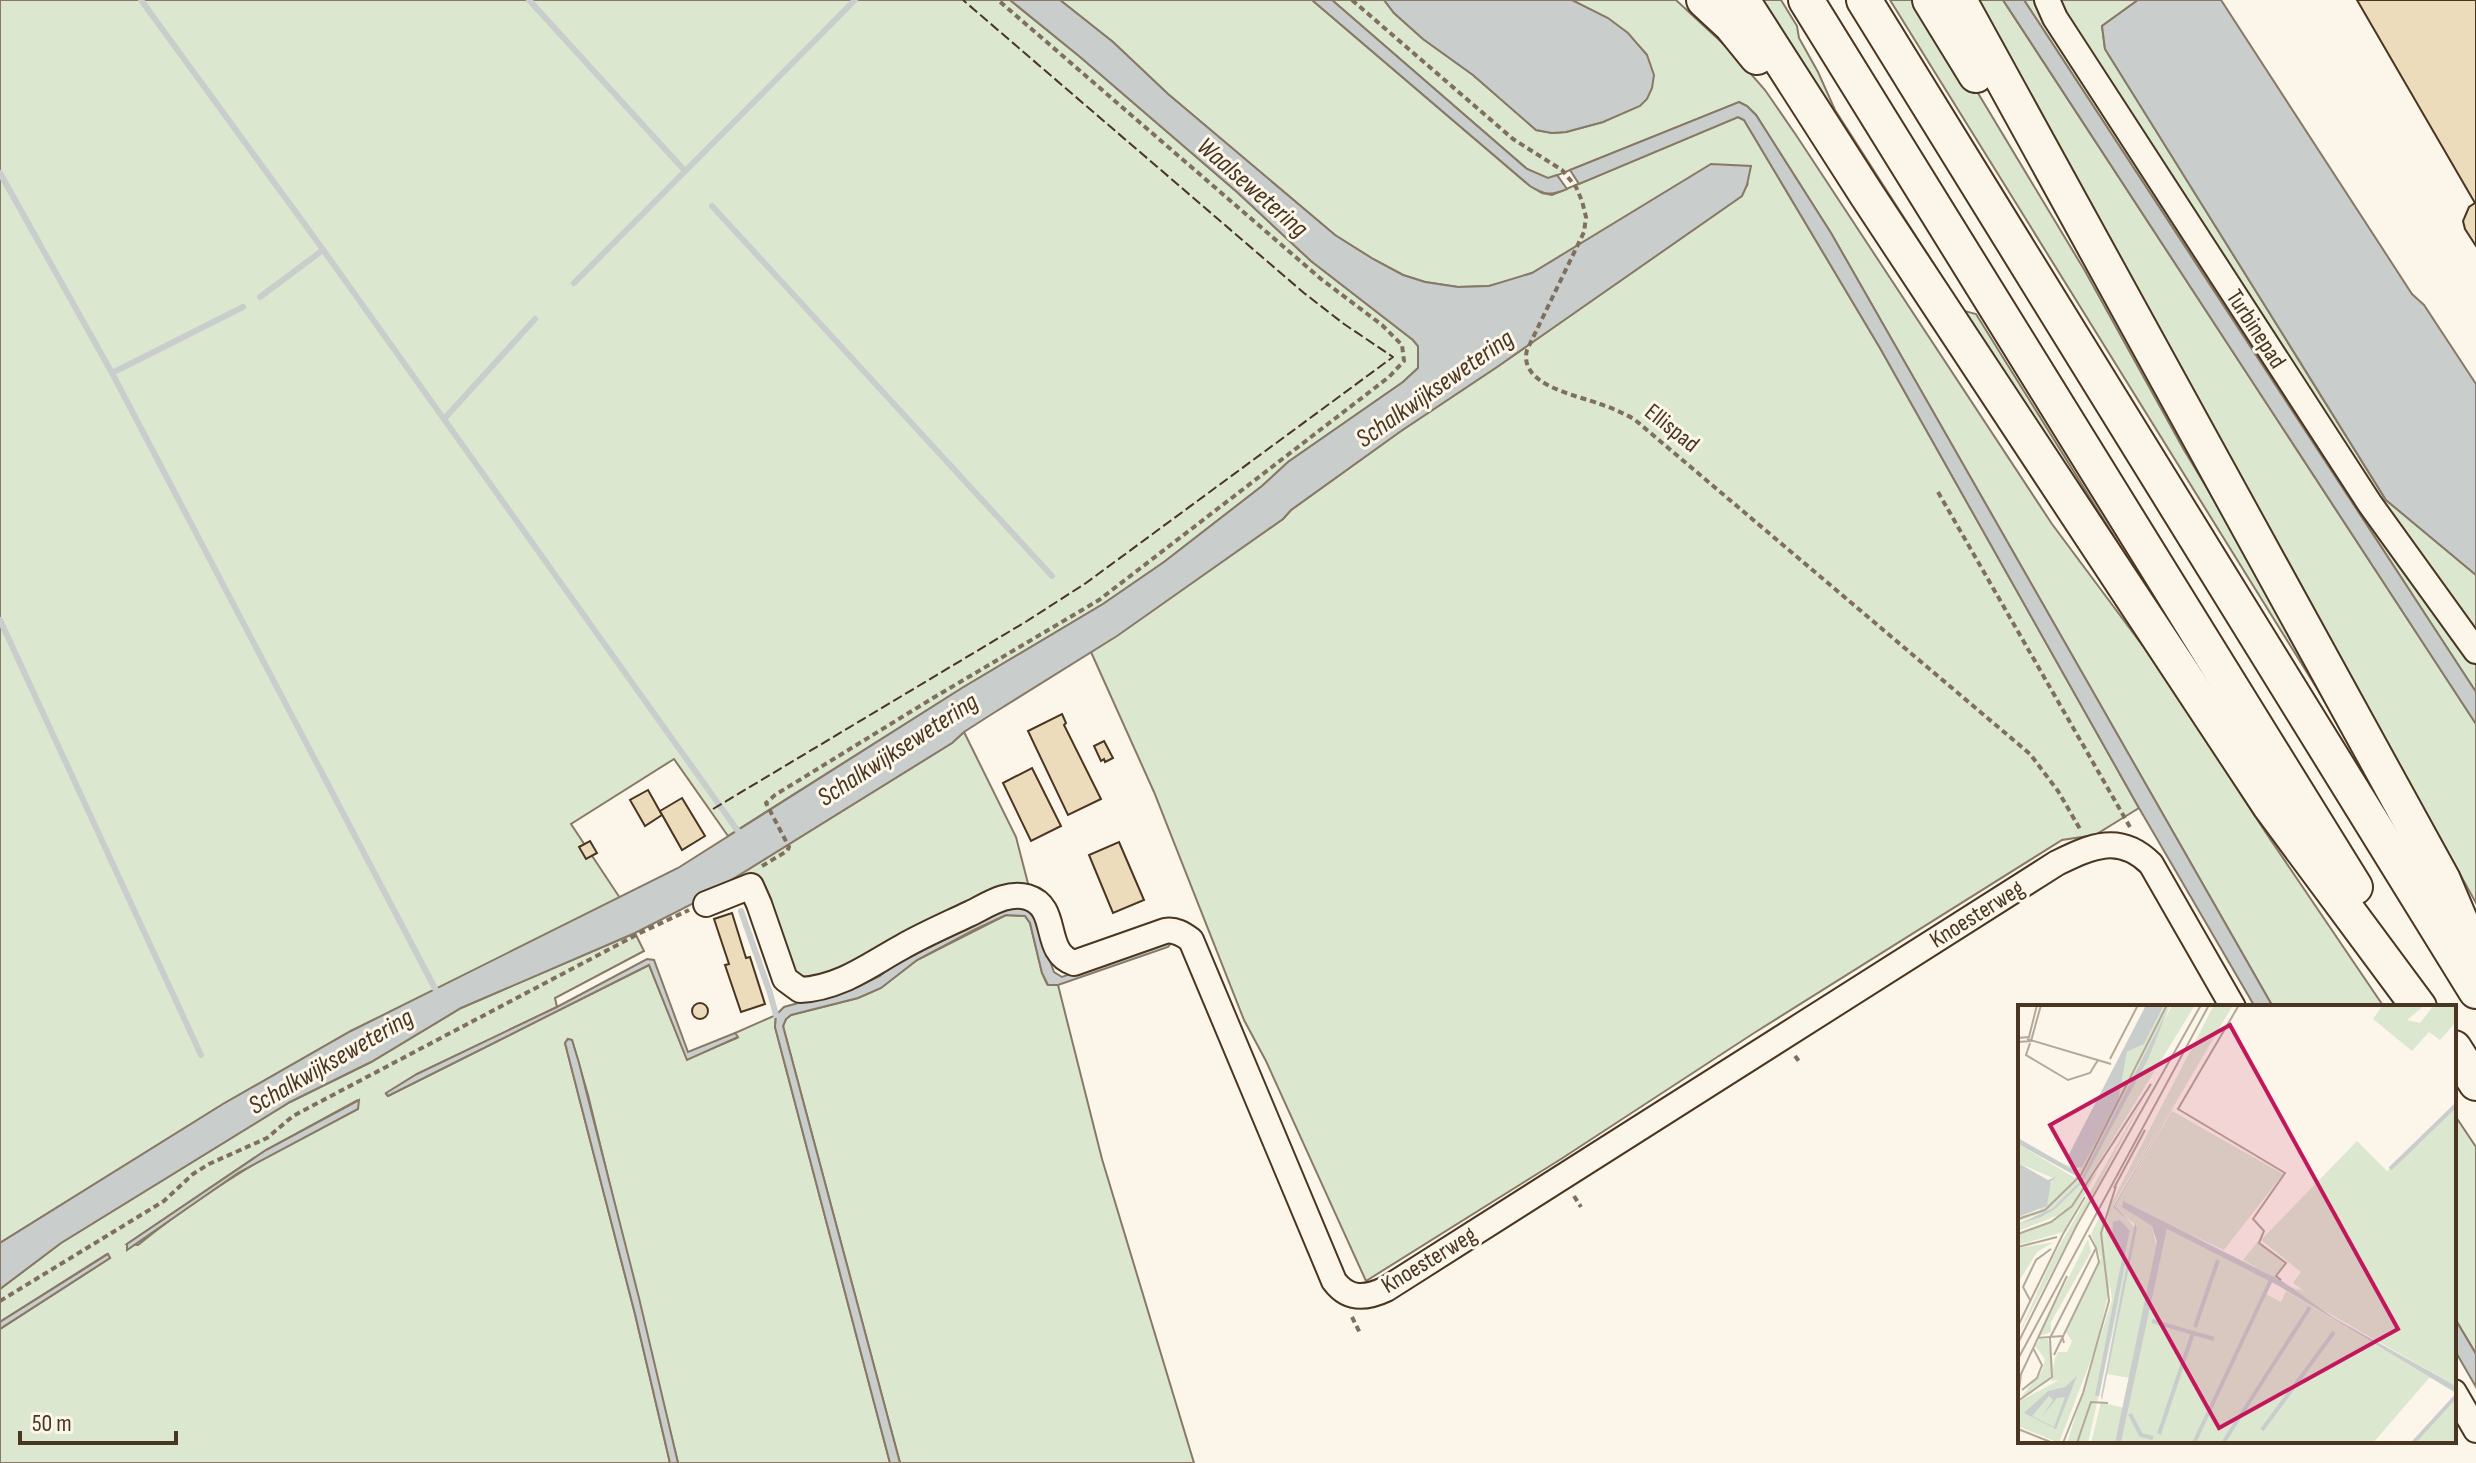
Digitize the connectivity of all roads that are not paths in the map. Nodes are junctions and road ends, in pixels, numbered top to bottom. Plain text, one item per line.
1 (1704, 0) edge
2 (1742, 0) edge
3 (1806, 0) edge
4 (1864, 0) edge
5 (1930, 0) edge
6 (1959, 0) edge
7 (2047, 0) edge
8 (1867, 195) junction
9 (2110, 277) junction
10 (2476, 651) edge
11 (706, 904) road end
12 (2476, 958) edge
13 (2476, 991) edge
14 (2232, 1005) edge
15 (2418, 1005) edge
16 (2428, 1005) edge
17 (2456, 1051) edge
18 (2456, 1058) edge
19 (2476, 1084) edge
20 (2456, 1395) edge
21 (2476, 1430) edge

1 - 8 highway
2 - 8 highway
3 - 16 highway
4 - 13 highway
5 - 9 highway
6 - 9 highway
7 - 10 street, Turbinepad
8 - 15 highway
9 - 12 highway
11 - 14 street, Knoesterweg
17 - 19 highway
18 - 19 highway
20 - 21 street

